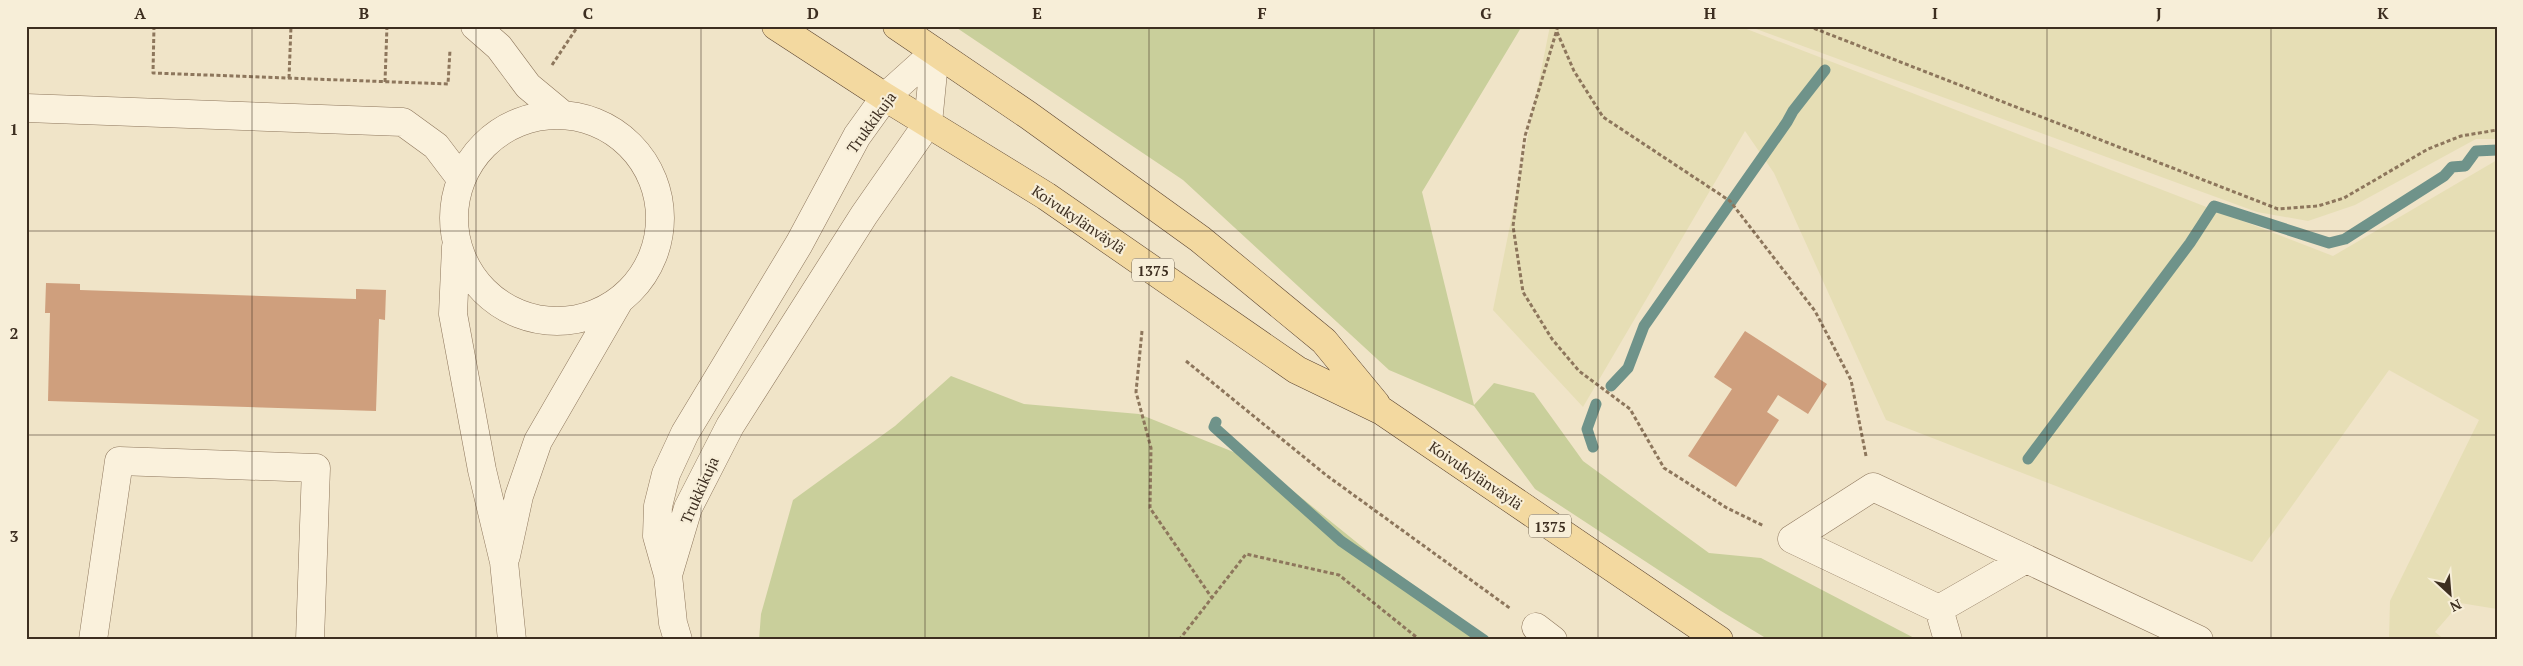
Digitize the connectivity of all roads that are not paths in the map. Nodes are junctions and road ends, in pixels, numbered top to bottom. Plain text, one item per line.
1 (475, 26) edge
2 (776, 26) edge
3 (897, 26) edge
4 (935, 52) junction
5 (885, 97) junction
6 (26, 108) edge
7 (563, 115) junction
8 (928, 123) junction
9 (461, 179) junction
10 (456, 242) junction
11 (619, 301) junction
12 (1382, 411) junction
13 (2026, 559) junction
14 (504, 562) junction
15 (671, 564) junction
16 (1939, 609) junction
17 (93, 640) edge
18 (310, 640) edge
19 (512, 640) edge
20 (678, 640) edge
21 (1719, 640) edge
22 (1948, 640) edge
23 (2199, 640) edge

1 - 7 street
2 - 5 main road, Koivukylänväylä / 1375
3 - 4 main road, Koivukylänväylä / 1375
4 - 5 street, Trukkikuja
4 - 8 street, Trukkikuja
4 - 12 main road, Koivukylänväylä / 1375
5 - 8 main road, Koivukylänväylä / 1375
5 - 15 street, Trukkikuja
6 - 9 street
7 - 9 street
7 - 11 street
8 - 12 main road, Koivukylänväylä / 1375
8 - 15 street, Trukkikuja
9 - 10 street
10 - 11 street
10 - 14 street
11 - 14 street
12 - 21 main road, Koivukylänväylä / 1375
13 - 16 street
13 - 16 street
13 - 23 street
14 - 19 street
15 - 20 street, Trukkikuja
16 - 22 street
17 - 18 street

